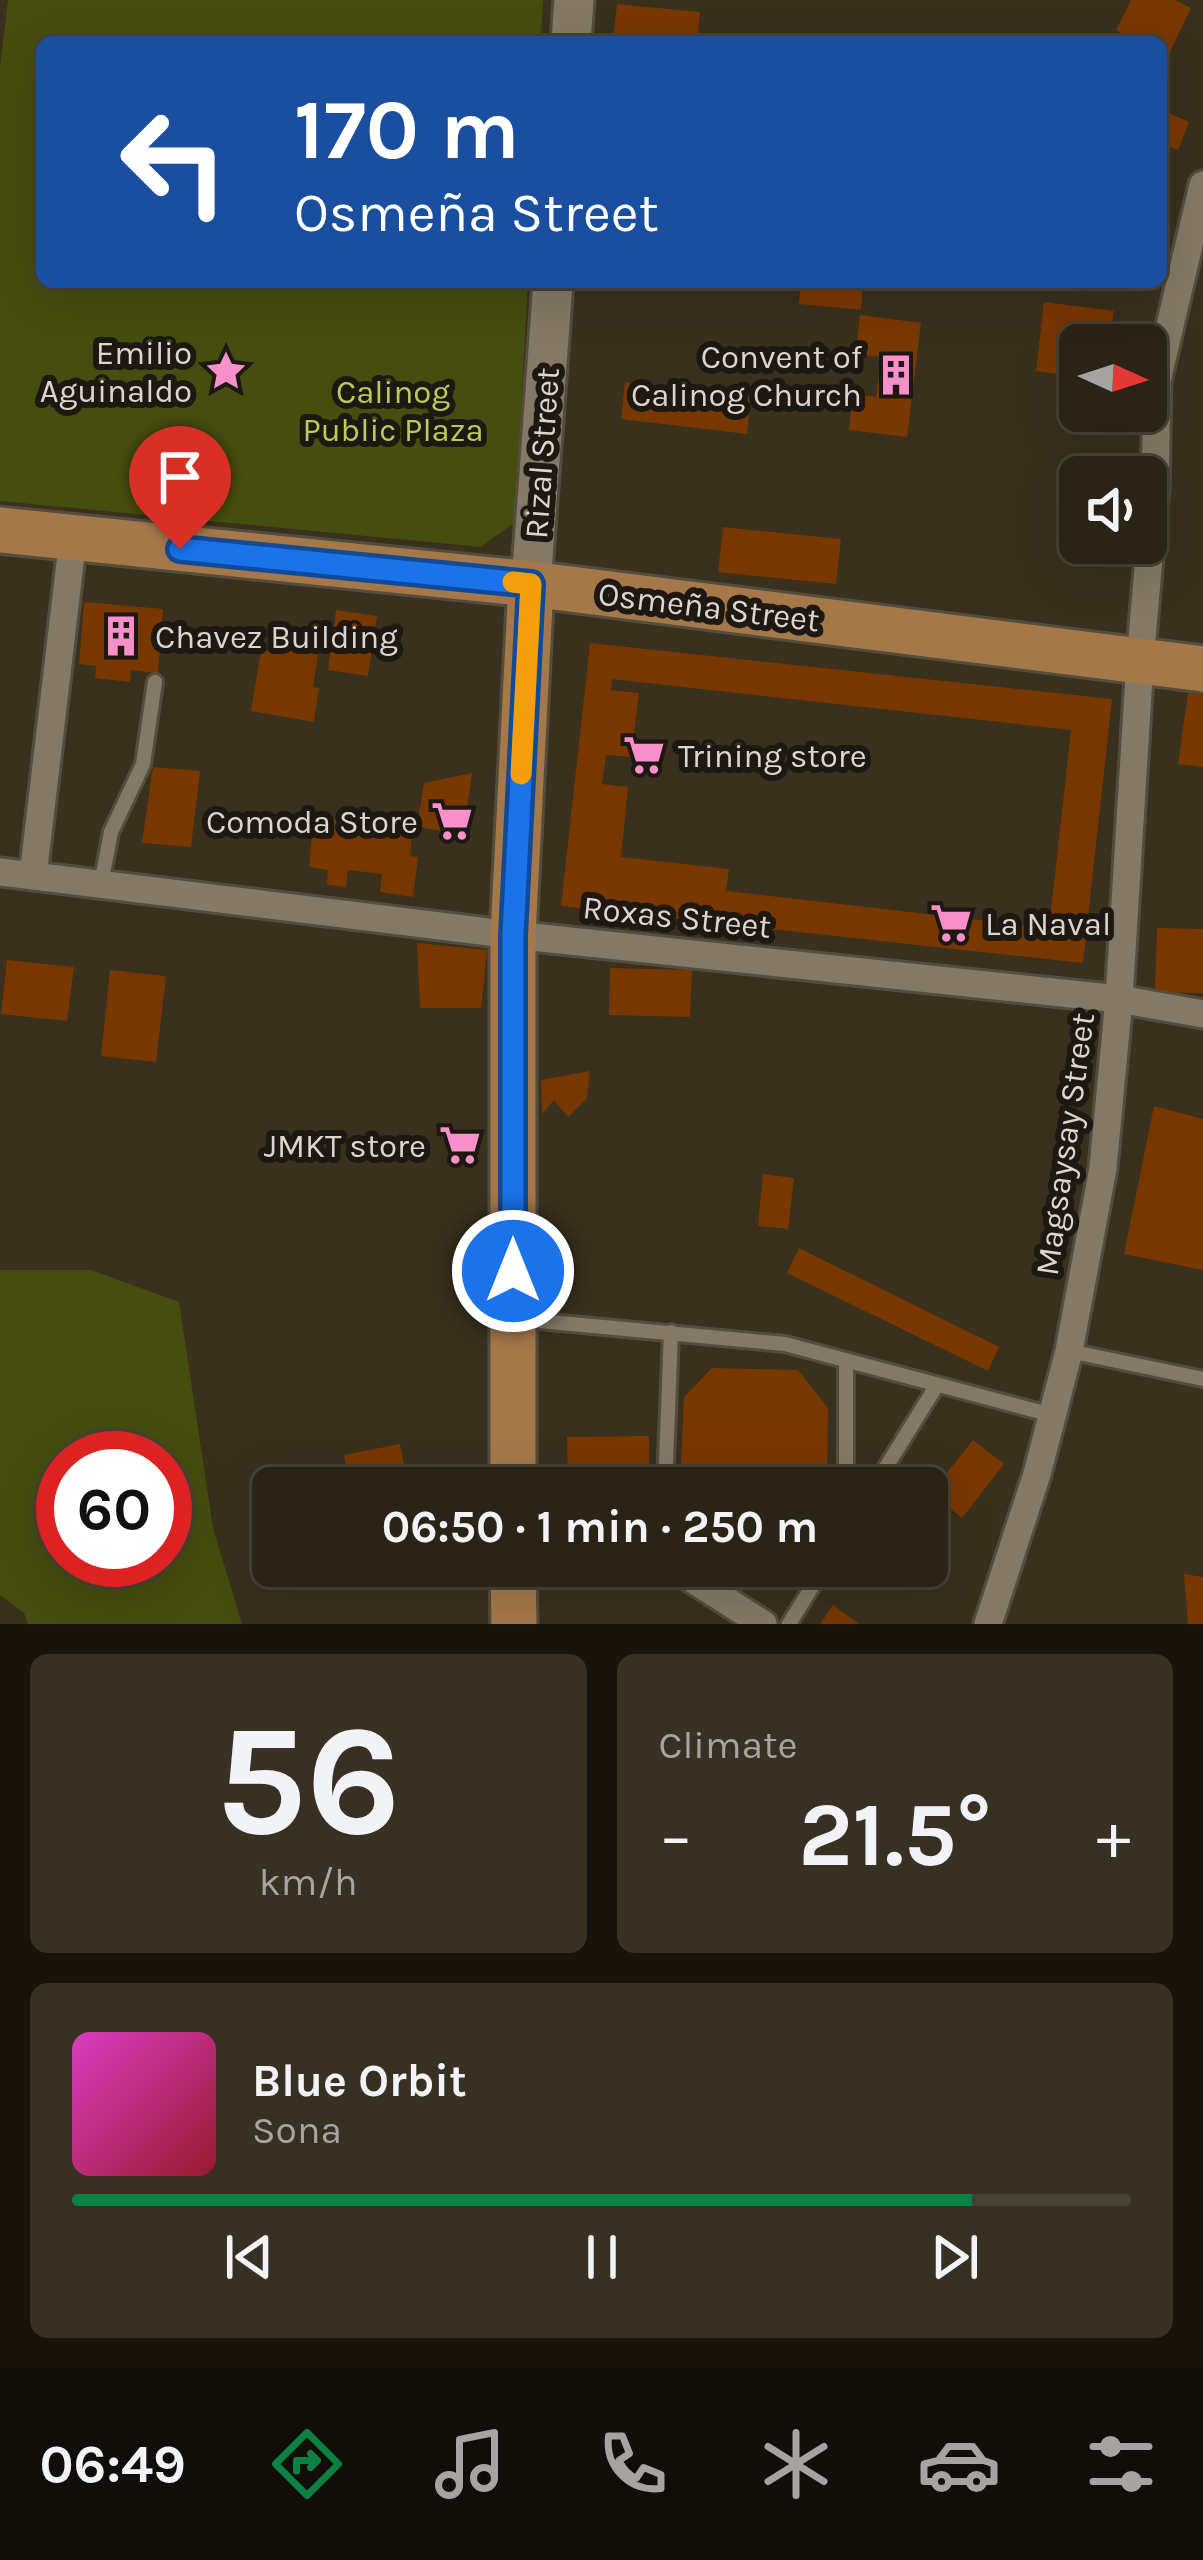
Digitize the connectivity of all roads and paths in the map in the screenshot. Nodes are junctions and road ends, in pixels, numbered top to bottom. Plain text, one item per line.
1 (574, 0) edge
2 (571, 36) edge
3 (1203, 185) edge
4 (554, 288) edge
5 (0, 530) edge
6 (73, 538) junction
7 (531, 584) junction
8 (1140, 661) junction
9 (1203, 669) edge
10 (155, 682) dead end
11 (0, 872) edge
12 (33, 876) junction
13 (100, 884) junction
14 (513, 935) junction
15 (1119, 999) junction
16 (1203, 1013) edge
17 (513, 1319) junction
18 (671, 1332) junction
19 (1069, 1351) junction
20 (846, 1361) junction
21 (1203, 1379) edge
22 (937, 1385) junction
23 (1052, 1415) junction
24 (513, 1467) edge
25 (666, 1467) edge
26 (846, 1467) edge
27 (886, 1467) edge
28 (513, 1587) edge
29 (705, 1587) edge
30 (812, 1587) edge
31 (514, 1624) edge
32 (763, 1624) edge
33 (789, 1624) edge
34 (988, 1624) edge

1 - 2 street
3 - 8 street, Magsaysay Street
4 - 7 street, Rizal Street
5 - 6 main road, Osmeña Street
6 - 7 main road, Osmeña Street
6 - 12 street
7 - 8 main road, Osmeña Street
7 - 14 main road, Rizal Street
8 - 9 main road, Osmeña Street
8 - 15 street, Magsaysay Street
10 - 13 lane
11 - 12 street, Roxas Street
12 - 13 street, Roxas Street
13 - 14 street, Roxas Street
14 - 15 street, Roxas Street
14 - 17 main road, Rizal Street
15 - 16 street, Roxas Street
15 - 19 street, Magsaysay Street
17 - 18 lane
17 - 24 main road, Rizal Street
18 - 20 lane
18 - 25 lane
19 - 21 lane
19 - 23 street, Magsaysay Street
20 - 22 lane
20 - 26 lane
22 - 23 lane
22 - 27 lane
23 - 34 street, Magsaysay Street
28 - 31 main road
29 - 32 street
30 - 33 lane

